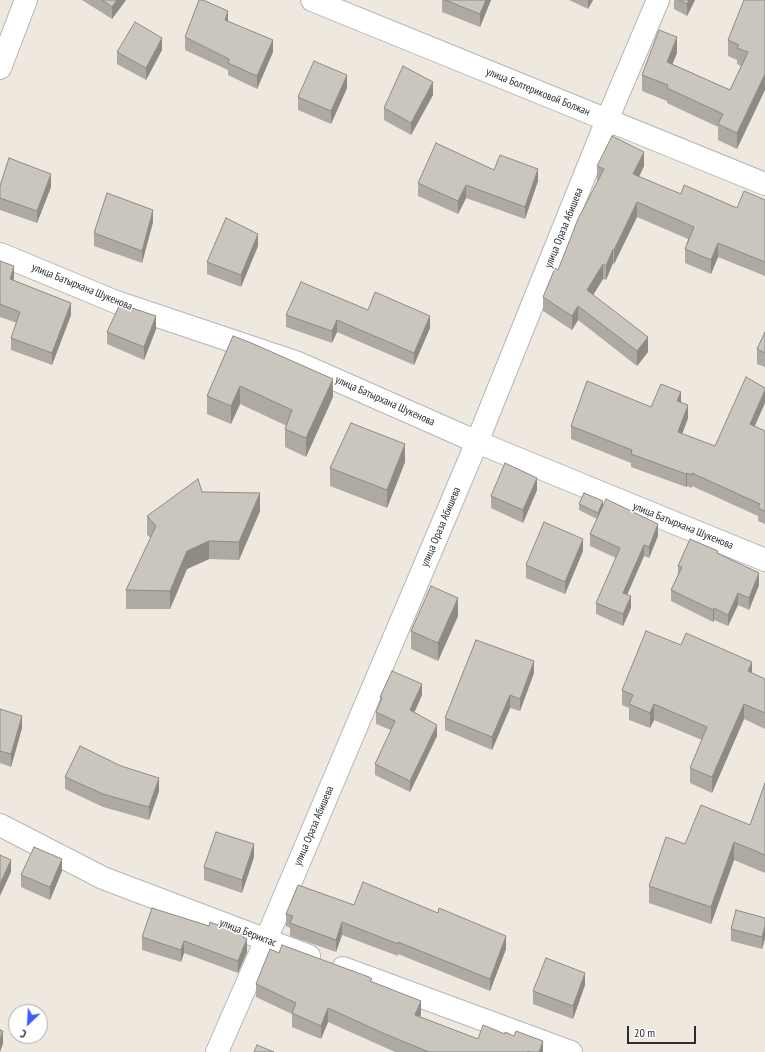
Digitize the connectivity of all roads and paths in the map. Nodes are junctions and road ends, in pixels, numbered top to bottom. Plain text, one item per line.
1 (26, 0) edge
2 (312, 0) edge
3 (658, 0) edge
4 (0, 68) edge
5 (607, 120) junction
6 (765, 184) edge
7 (0, 254) edge
8 (477, 442) junction
9 (765, 560) edge
10 (0, 824) edge
11 (266, 940) junction
12 (216, 1052) edge
13 (571, 1052) edge

1 - 4 street
2 - 5 street, улица Болтериковой Болжан
3 - 5 street, улица Ораза Абишева
5 - 6 street, улица Болтериковой Болжан
5 - 8 street, улица Ораза Абишева
7 - 8 street, улица Батырхана Шукенова
8 - 9 street, улица Батырхана Шукенова
8 - 11 street, улица Ораза Абишева
10 - 11 street, улица Бериктас
11 - 12 street, улица Ораза Абишева
11 - 13 street, улица Бериктас

